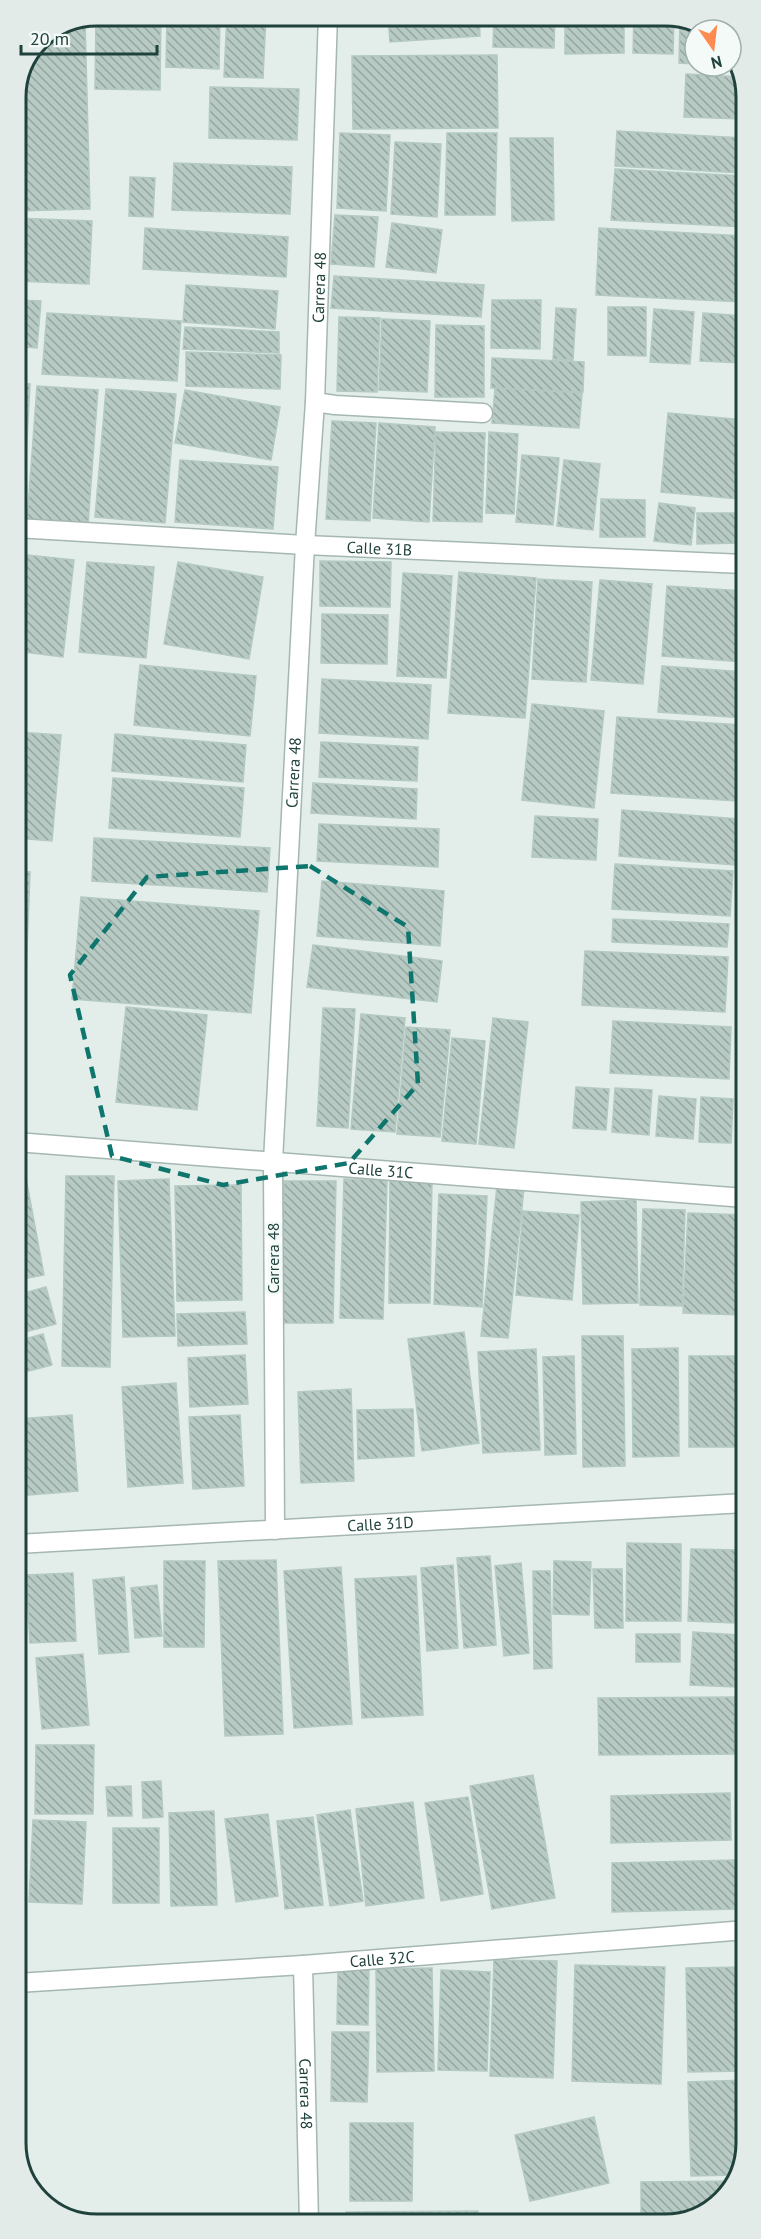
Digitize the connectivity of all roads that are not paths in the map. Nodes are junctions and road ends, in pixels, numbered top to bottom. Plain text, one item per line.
1 (328, 26) edge
2 (315, 402) junction
3 (483, 413) dead end
4 (26, 529) edge
5 (305, 545) junction
6 (736, 564) edge
7 (26, 1143) edge
8 (273, 1162) junction
9 (736, 1197) edge
10 (736, 1504) edge
11 (275, 1530) junction
12 (26, 1544) edge
13 (736, 1931) edge
14 (303, 1965) junction
15 (26, 1982) edge
16 (309, 2213) edge

1 - 2 street, Carrera 48
2 - 3 street
2 - 5 street, Carrera 48
4 - 5 street, Calle 31B
5 - 6 street, Calle 31B
5 - 8 street, Carrera 48
7 - 8 street, Calle 31C
8 - 9 street, Calle 31C
8 - 11 street, Carrera 48
10 - 11 street, Calle 31D
11 - 12 street, Calle 31D
13 - 14 street, Calle 32C
14 - 15 street, Calle 32C
14 - 16 street, Carrera 48

